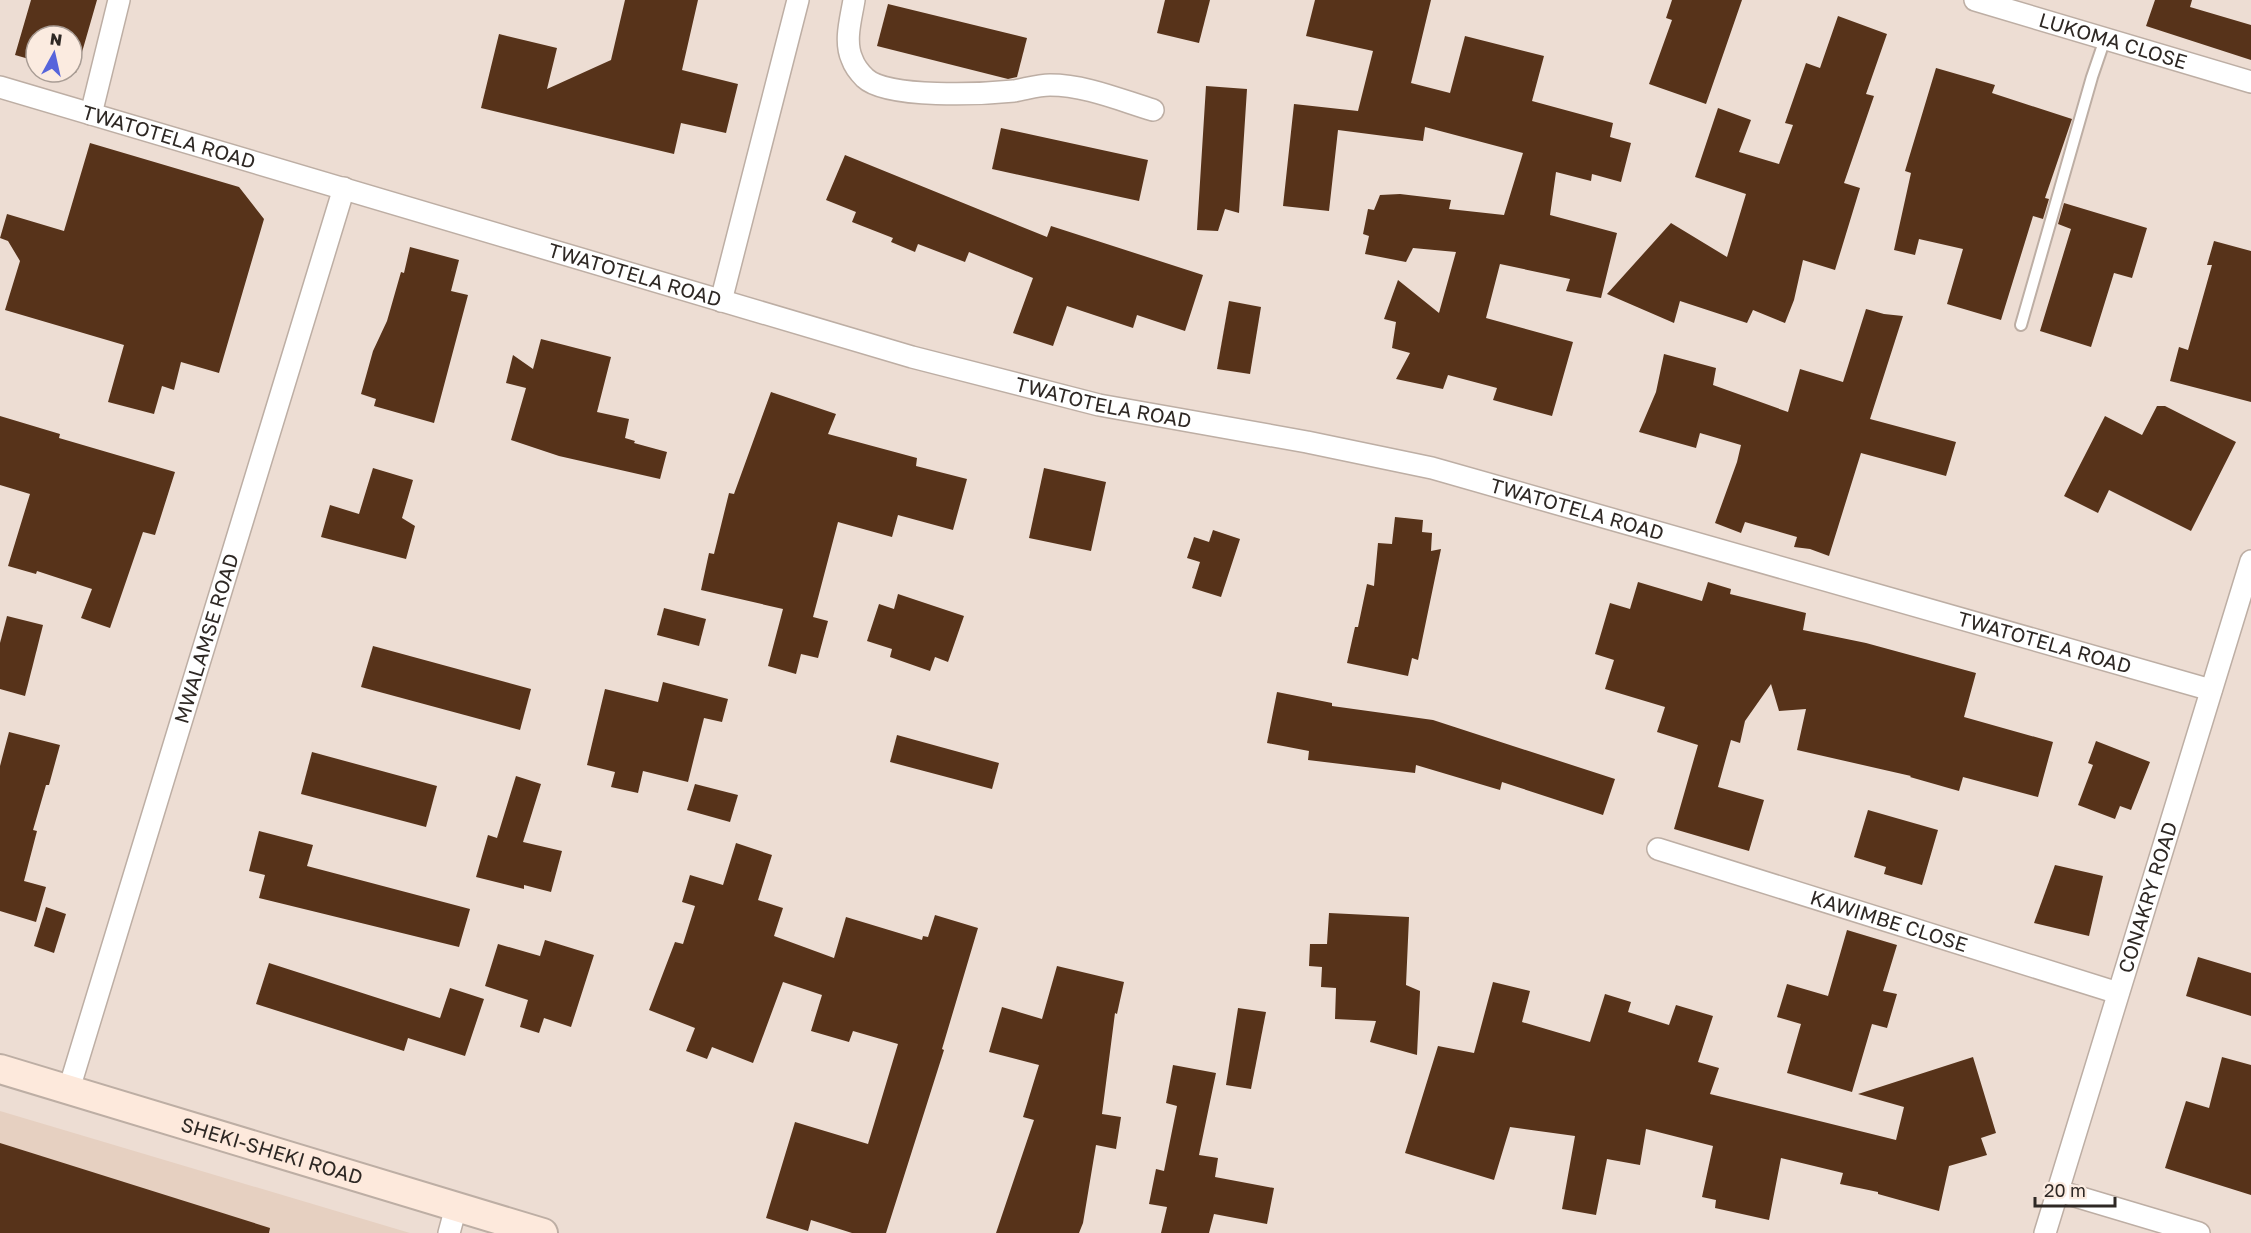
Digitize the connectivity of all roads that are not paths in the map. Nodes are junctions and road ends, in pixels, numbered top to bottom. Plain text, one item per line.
1 (119, 0) edge
2 (798, 0) edge
3 (854, 0) edge
4 (1975, 0) edge
5 (2105, 39) junction
6 (2251, 82) edge
7 (0, 87) edge
8 (1153, 110) dead end
9 (91, 114) junction
10 (345, 188) junction
11 (721, 301) junction
12 (2021, 325) dead end
13 (2251, 561) edge
14 (2211, 690) junction
15 (1658, 849) dead end
16 (2118, 993) junction
17 (0, 1069) edge
18 (69, 1089) junction
19 (2058, 1191) junction
20 (453, 1220) edge
21 (543, 1233) edge
22 (2044, 1233) edge
23 (2199, 1233) edge

1 - 9 street
2 - 11 street
3 - 8 street
4 - 5 street, LUKOMA CLOSE
5 - 6 street, LUKOMA CLOSE
5 - 12 lane
7 - 9 street, TWATOTELA ROAD
9 - 10 street, TWATOTELA ROAD
10 - 11 street, TWATOTELA ROAD
10 - 18 street, MWALAMSE ROAD
11 - 14 street, TWATOTELA ROAD
13 - 14 street, CONAKRY ROAD
14 - 16 street, CONAKRY ROAD
15 - 16 street, KAWIMBE CLOSE
16 - 19 street, CONAKRY ROAD
17 - 18 street, SHEKI-SHEKI ROAD
18 - 20 street, SHEKI-SHEKI ROAD
19 - 22 street, CONAKRY ROAD
19 - 23 street
20 - 21 street, SHEKI-SHEKI ROAD

